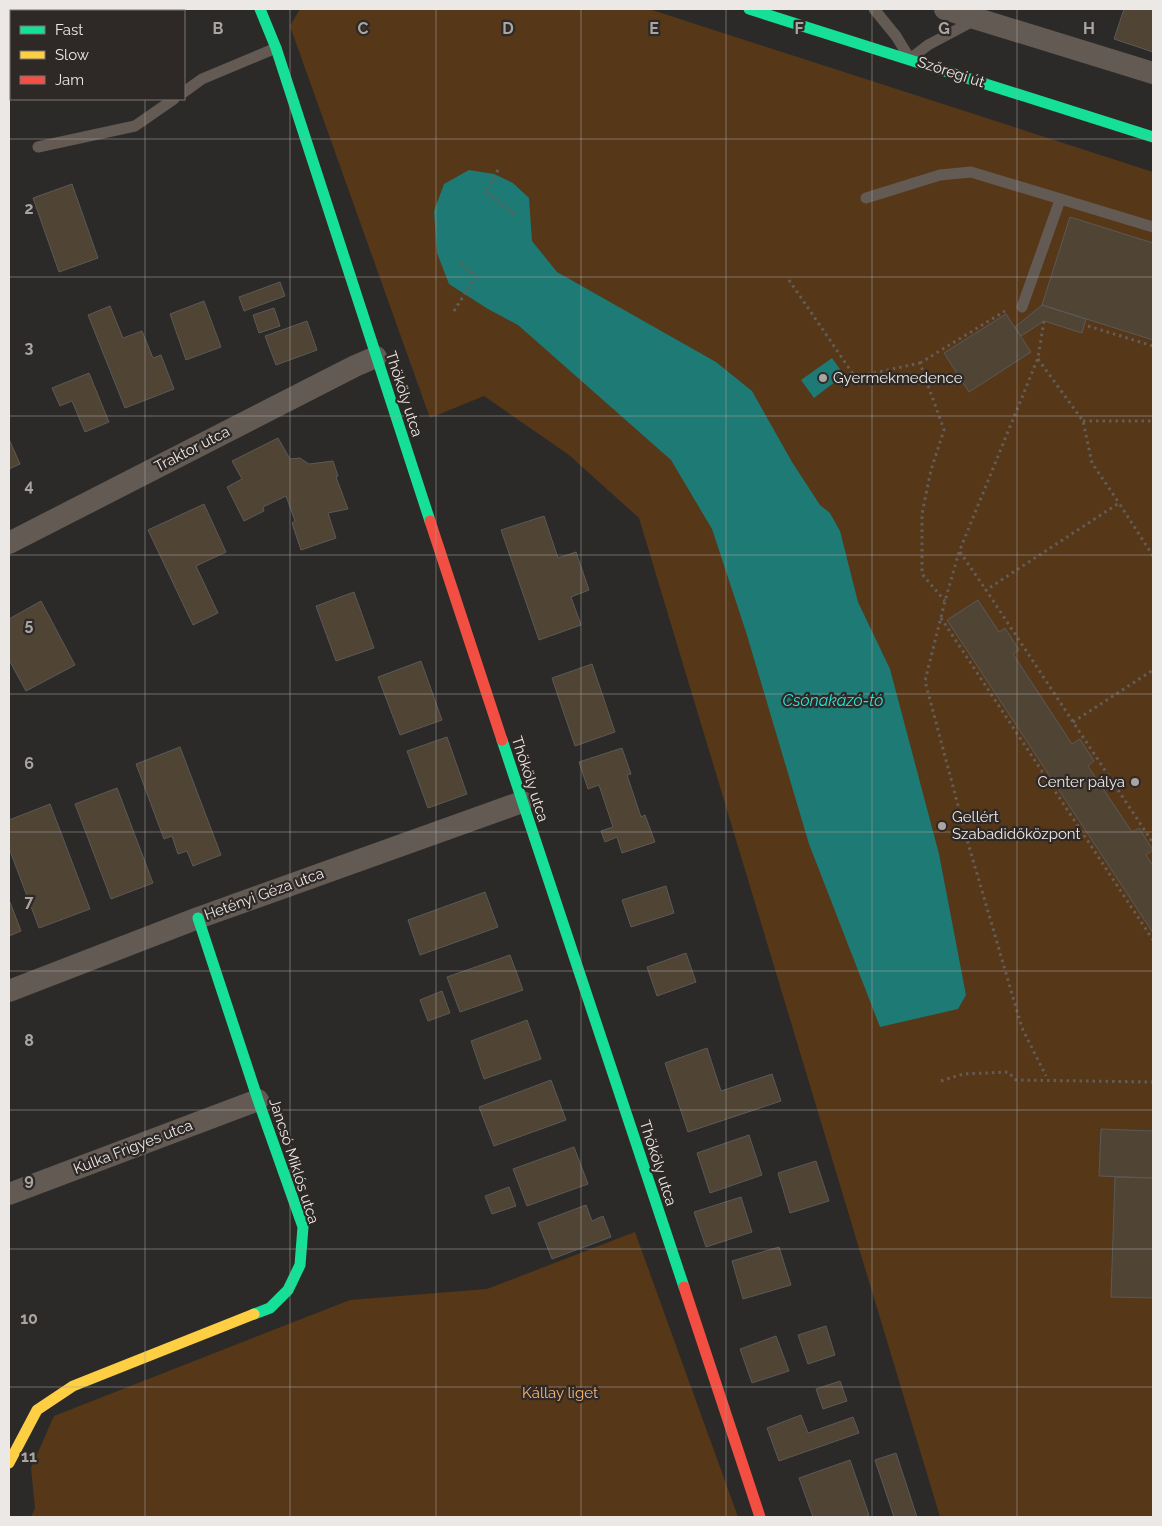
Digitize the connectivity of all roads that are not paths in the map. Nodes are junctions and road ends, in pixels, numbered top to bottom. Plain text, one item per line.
1 (260, 9) edge
2 (749, 9) edge
3 (874, 9) edge
4 (945, 9) edge
5 (276, 19) dead end
6 (978, 19) junction
7 (276, 48) junction
8 (910, 59) junction
9 (1153, 74) edge
10 (185, 91) edge
11 (173, 100) edge
12 (1153, 137) edge
13 (38, 147) dead end
14 (866, 198) dead end
15 (1060, 200) junction
16 (1153, 227) edge
17 (1022, 307) road end
18 (376, 357) junction
19 (9, 543) edge
20 (522, 802) junction
21 (198, 918) junction
22 (9, 990) edge
23 (258, 1100) junction
24 (9, 1194) edge
25 (9, 1463) edge
26 (760, 1517) edge

1 - 7 street, Thököly utca
2 - 8 street, Szőregi út
3 - 8 lane
4 - 6 street
5 - 7 street, Thököly utca
6 - 8 lane
6 - 9 street
7 - 10 lane
7 - 18 street, Thököly utca
8 - 12 street, Szőregi út
11 - 13 lane
14 - 15 lane
15 - 16 lane
15 - 17 lane
18 - 19 street, Traktor utca
18 - 20 street, Thököly utca
20 - 21 street, Hetényi Géza utca
20 - 26 street, Thököly utca
21 - 22 street, Hetényi Géza utca
21 - 23 street, Jancsó Miklós utca
23 - 24 street, Kulka Frigyes utca
23 - 25 street, Jancsó Miklós utca

